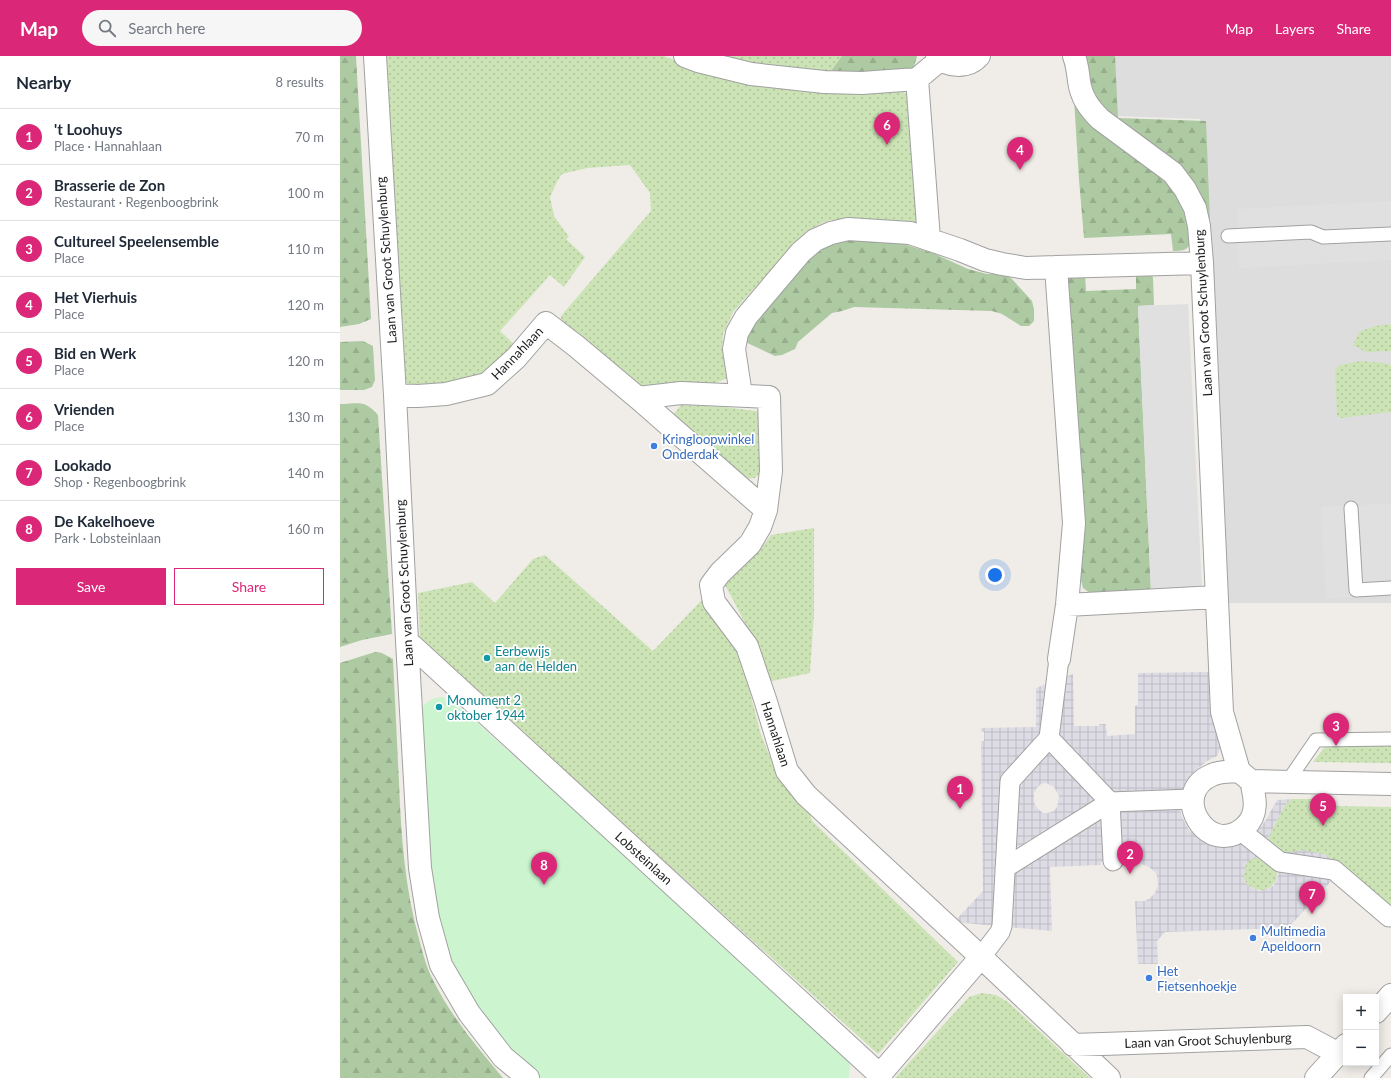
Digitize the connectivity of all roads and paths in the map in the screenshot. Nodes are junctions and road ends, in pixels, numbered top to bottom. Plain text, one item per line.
1 (374, 56) edge
2 (685, 56) edge
3 (979, 56) edge
4 (1074, 56) edge
5 (939, 58) edge
6 (917, 79) junction
7 (1391, 234) edge
8 (1228, 236) dead end
9 (929, 239) junction
10 (1202, 263) junction
11 (1056, 267) junction
12 (395, 395) junction
13 (741, 395) junction
14 (638, 398) junction
15 (1351, 508) dead end
16 (766, 510) junction
17 (1391, 588) edge
18 (1216, 597) junction
19 (1067, 605) junction
20 (407, 641) junction
21 (1059, 660) joint
22 (1048, 738) junction
23 (1391, 739) edge
24 (1245, 776) junction
25 (1288, 781) junction
26 (1391, 784) edge
27 (1192, 800) junction
28 (1110, 802) junction
29 (1241, 830) junction
30 (1113, 861) dead end
31 (1005, 868) junction
32 (1389, 918) dead end
33 (981, 957) junction
34 (1391, 995) edge
35 (1379, 1009) edge
36 (1073, 1045) junction
37 (1342, 1049) edge
38 (1391, 1055) edge
39 (879, 1076) edge
40 (528, 1078) edge
41 (1109, 1078) edge
42 (1316, 1078) edge
43 (1371, 1078) edge

1 - 12 street, Laan van Groot Schuylenburg
2 - 6 street
3 - 5 street
4 - 10 street, Laan van Groot Schuylenburg
5 - 6 street
6 - 9 street
7 - 8 lane
9 - 11 street
9 - 13 street
10 - 11 street
10 - 18 street, Laan van Groot Schuylenburg
11 - 19 street
12 - 14 street, Hannahlaan
12 - 20 street, Laan van Groot Schuylenburg
13 - 14 street, Hannahlaan
13 - 16 street, Hannahlaan
14 - 16 street, Hannahlaan
15 - 17 lane
16 - 33 street, Hannahlaan
18 - 19 street
18 - 24 street, Laan van Groot Schuylenburg
19 - 21 street
20 - 39 street, Lobsteinlaan
20 - 40 street, Laan van Groot Schuylenburg
21 - 22 street
22 - 28 street
22 - 31 street
23 - 25 lane
24 - 25 street
24 - 27 street
24 - 29 street
25 - 26 street
27 - 28 street
27 - 29 street
28 - 30 street
28 - 31 street
29 - 32 street
31 - 33 street
33 - 36 street
33 - 39 street
34 - 35 street
36 - 37 street, Laan van Groot Schuylenburg
36 - 41 street
37 - 42 street, Laan van Groot Schuylenburg
38 - 43 lane

